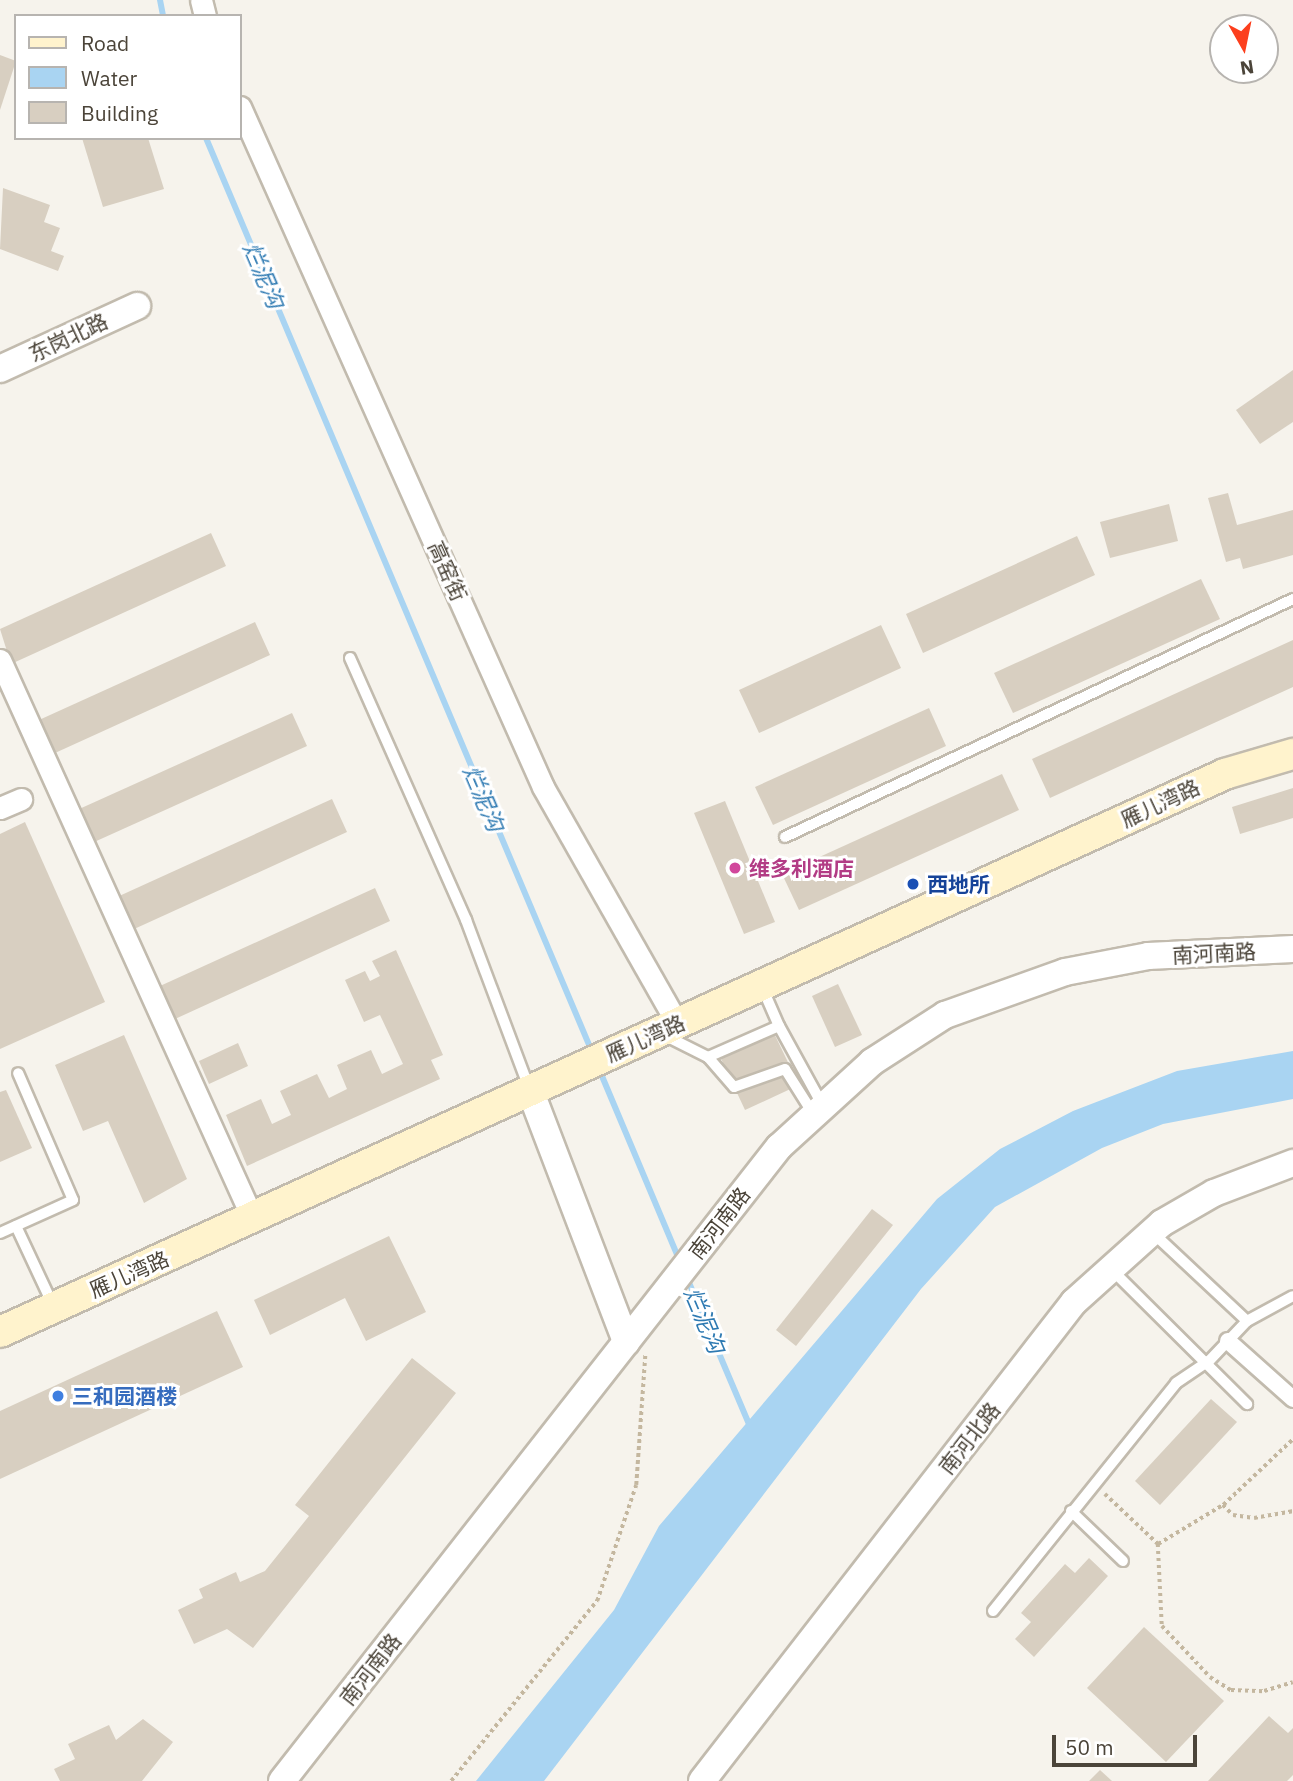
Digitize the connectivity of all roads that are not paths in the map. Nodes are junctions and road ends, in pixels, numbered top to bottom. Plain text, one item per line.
1 (242, 111) edge
2 (137, 306) dead end
3 (0, 369) edge
4 (1293, 599) edge
5 (350, 658) dead end
6 (0, 660) edge
7 (1293, 754) edge
8 (21, 799) dead end
9 (0, 808) edge
10 (785, 837) dead end
11 (1293, 949) edge
12 (761, 985) junction
13 (779, 1027) junction
14 (668, 1028) junction
15 (708, 1057) junction
16 (18, 1073) dead end
17 (538, 1087) junction
18 (819, 1111) junction
19 (1293, 1163) edge
20 (252, 1217) junction
21 (16, 1226) junction
22 (1152, 1231) junction
23 (0, 1233) edge
24 (1109, 1267) junction
25 (1293, 1296) edge
26 (54, 1307) junction
27 (1247, 1321) junction
28 (0, 1332) edge
29 (631, 1336) junction
30 (1228, 1340) junction
31 (1209, 1361) junction
32 (1293, 1399) edge
33 (1247, 1404) dead end
34 (1071, 1511) junction
35 (1123, 1561) dead end
36 (993, 1611) dead end
37 (282, 1781) edge
38 (702, 1781) edge

1 - 14 street, 高窑街
2 - 3 street, 东岗北路
4 - 10 lane
5 - 17 lane
6 - 20 street
7 - 12 main road, 雁儿湾路
8 - 9 street
11 - 18 street, 南河南路
12 - 13 lane
12 - 14 main road, 雁儿湾路
13 - 15 lane
13 - 18 lane
14 - 15 lane
14 - 17 main road, 雁儿湾路
15 - 18 lane
16 - 21 lane
17 - 20 main road, 雁儿湾路
17 - 29 street
18 - 29 street, 南河南路
19 - 22 street, 南河北路
20 - 26 main road, 雁儿湾路
21 - 23 lane
21 - 26 lane
22 - 24 street, 南河北路
22 - 27 lane
24 - 31 lane
24 - 38 street, 南河北路
25 - 27 lane
26 - 28 main road, 雁儿湾路
27 - 30 lane
29 - 37 street, 南河南路
30 - 31 lane
30 - 32 street
31 - 33 lane
31 - 34 lane
34 - 35 lane
34 - 36 lane

